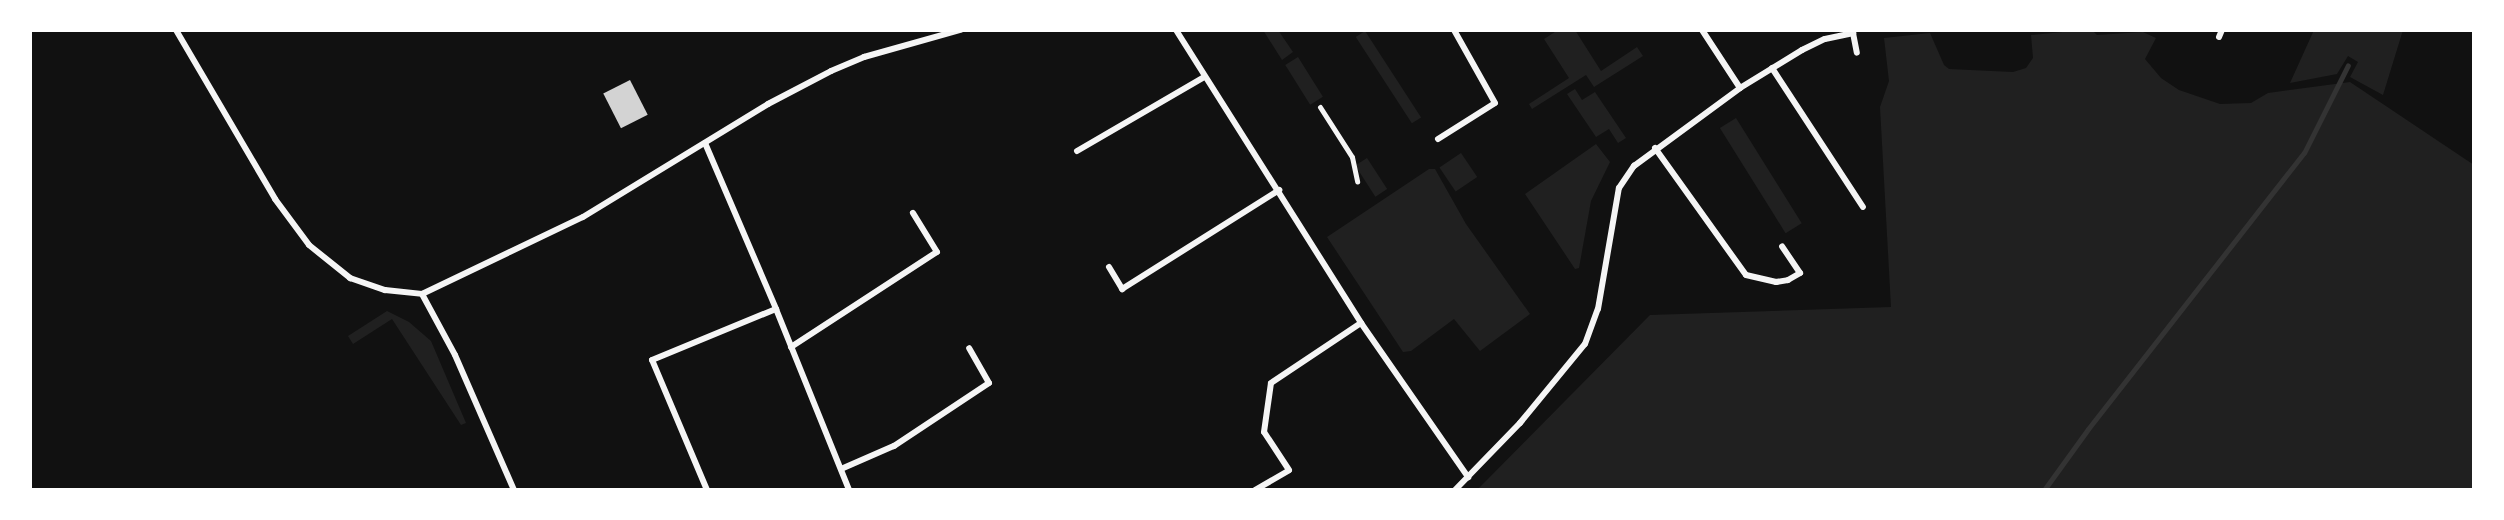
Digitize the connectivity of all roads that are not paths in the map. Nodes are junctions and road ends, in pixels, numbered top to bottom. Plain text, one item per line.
1 (176, 30) edge
2 (960, 30) edge
3 (1176, 30) edge
4 (1454, 30) edge
5 (1702, 30) edge
6 (2222, 30) edge
7 (2219, 37) dead end
8 (1857, 53) dead end
9 (1772, 68) junction
10 (1204, 76) junction
11 (1740, 88) junction
12 (1320, 107) dead end
13 (1438, 139) dead end
14 (705, 143) junction
15 (1655, 147) junction
16 (1077, 151) dead end
17 (1357, 181) dead end
18 (1279, 190) junction
19 (1863, 207) dead end
20 (913, 213) dead end
21 (1782, 246) dead end
22 (1109, 267) dead end
23 (422, 294) junction
24 (776, 309) junction
25 (1361, 323) junction
26 (791, 347) junction
27 (969, 348) dead end
28 (841, 469) junction
29 (1468, 477) junction
30 (846, 489) edge
31 (514, 490) edge
32 (707, 490) edge
33 (1255, 490) edge
34 (1455, 490) edge

1 - 23 street
2 - 14 street
3 - 10 street
4 - 13 street
5 - 11 street
6 - 7 street
8 - 9 street
9 - 11 street
9 - 19 street
10 - 16 street
10 - 18 street
11 - 15 street
12 - 17 street
14 - 23 street
14 - 24 street
15 - 21 street
15 - 29 street
18 - 22 street
18 - 25 street
20 - 26 street
23 - 31 street
24 - 26 street
24 - 32 street
25 - 29 street
25 - 33 street
26 - 28 street
27 - 28 street
28 - 30 street
29 - 34 street

